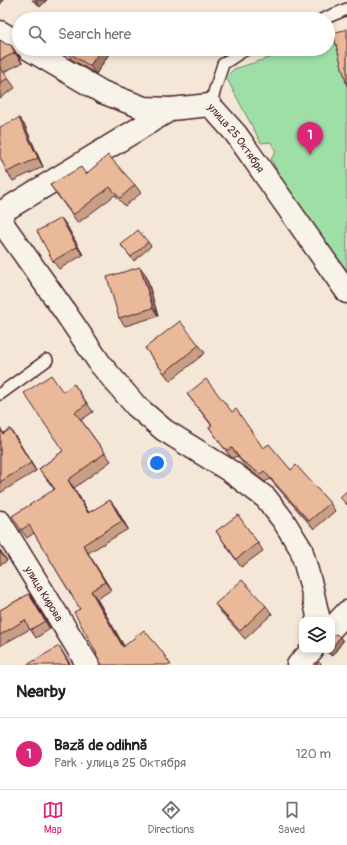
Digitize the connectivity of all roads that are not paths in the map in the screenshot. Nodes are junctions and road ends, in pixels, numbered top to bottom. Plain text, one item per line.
1 (347, 9) edge
2 (335, 14) edge
3 (0, 32) edge
4 (12, 39) edge
5 (41, 56) edge
6 (235, 56) edge
7 (210, 105) junction
8 (171, 109) junction
9 (0, 213) edge
10 (0, 220) edge
11 (347, 292) edge
12 (47, 360) dead end
13 (0, 394) edge
14 (0, 522) edge
15 (347, 612) edge
16 (318, 617) edge
17 (335, 625) edge
18 (309, 653) edge
19 (88, 665) edge
20 (298, 665) edge

1 - 2 lane
3 - 4 street
5 - 8 street, улица 25 Октября
6 - 7 lane
7 - 8 street, улица 25 Октября
7 - 11 street, улица 25 Октября
8 - 9 street
10 - 16 street
12 - 13 lane
14 - 19 street, улица Кирова
15 - 17 street
18 - 20 street

